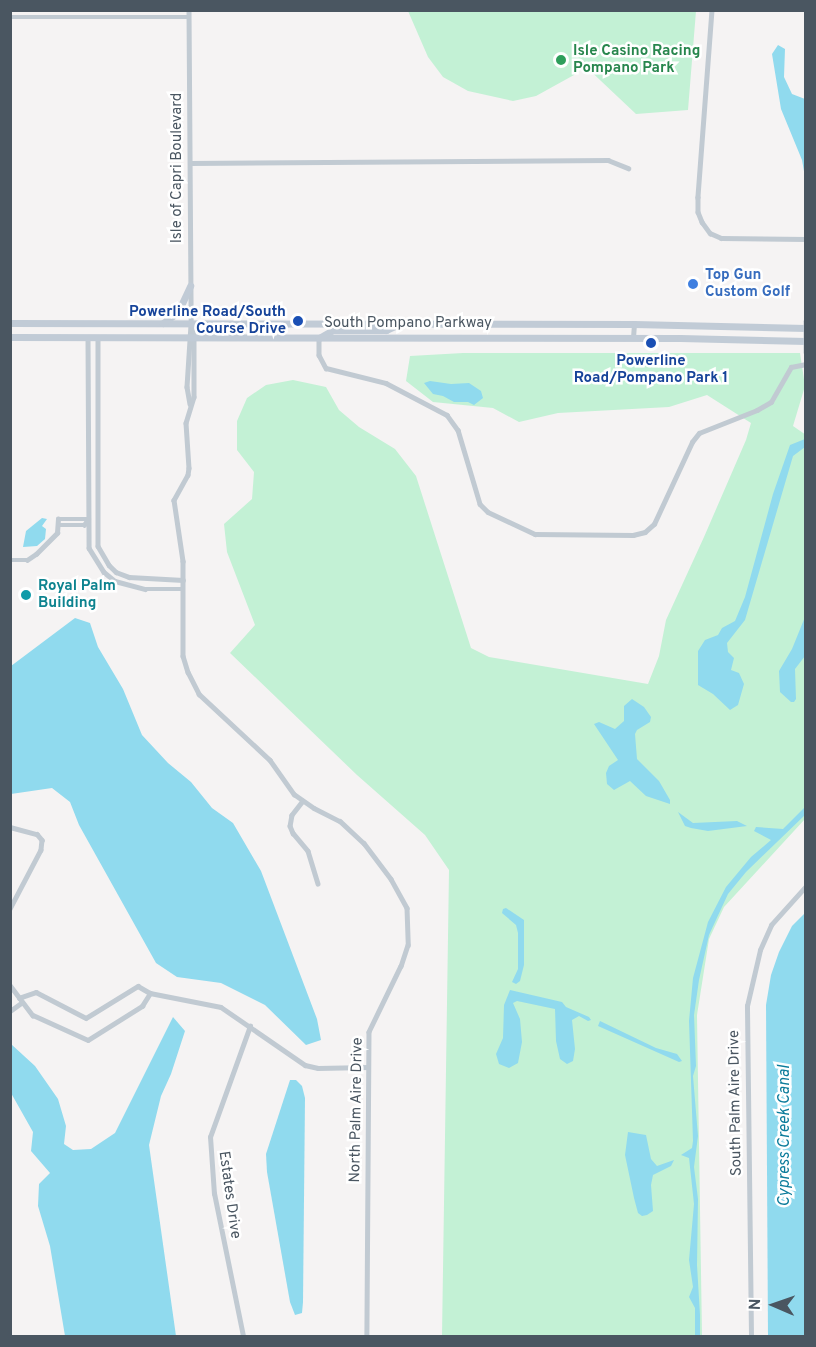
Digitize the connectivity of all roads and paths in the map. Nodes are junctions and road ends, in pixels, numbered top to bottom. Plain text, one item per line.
1 (712, 10) edge
2 (189, 11) edge
3 (10, 17) edge
4 (189, 17) junction
5 (190, 163) junction
6 (628, 168) dead end
7 (806, 239) edge
8 (190, 286) junction
9 (806, 321) edge
10 (10, 323) edge
11 (161, 324) junction
12 (399, 324) junction
13 (634, 324) junction
14 (190, 325) junction
15 (805, 328) edge
16 (191, 336) junction
17 (10, 337) edge
18 (88, 338) junction
19 (98, 338) junction
20 (319, 338) junction
21 (633, 338) junction
22 (805, 341) edge
23 (806, 352) edge
24 (806, 364) edge
25 (98, 412) junction
26 (88, 413) junction
27 (97, 462) junction
28 (88, 463) junction
29 (88, 519) junction
30 (58, 525) junction
31 (10, 560) edge
32 (183, 580) junction
33 (183, 589) junction
34 (303, 801) junction
35 (10, 827) edge
36 (318, 884) dead end
37 (806, 886) edge
38 (10, 909) edge
39 (10, 985) edge
40 (150, 993) junction
41 (20, 1000) junction
42 (10, 1011) edge
43 (250, 1026) junction
44 (368, 1067) junction
45 (243, 1336) edge
46 (367, 1336) edge
47 (751, 1336) edge

1 - 7 street
2 - 4 street, Isle of Capri Boulevard
3 - 4 street
4 - 5 street, Isle of Capri Boulevard
5 - 6 street
5 - 8 street, Isle of Capri Boulevard
8 - 11 main road
8 - 14 street, Isle of Capri Boulevard
9 - 15 street
10 - 11 main road, South Pompano Parkway
11 - 14 main road, South Pompano Parkway
12 - 13 main road, South Pompano Parkway
12 - 14 main road, South Pompano Parkway
12 - 20 main road
13 - 15 main road, South Pompano Parkway
13 - 21 street
14 - 16 street, North Palm Aire Drive
15 - 22 street
16 - 19 main road, South Pompano Parkway
16 - 20 main road, South Pompano Parkway
16 - 32 street, North Palm Aire Drive
17 - 18 main road, South Pompano Parkway
18 - 19 main road, South Pompano Parkway
18 - 26 street
19 - 25 street
20 - 21 main road, South Pompano Parkway
20 - 24 street
21 - 22 main road, South Pompano Parkway
22 - 23 street
25 - 26 street
25 - 27 street
26 - 28 street
27 - 28 street
27 - 32 street
28 - 29 street
29 - 30 street
29 - 30 street
29 - 33 street
30 - 31 street
32 - 33 street, North Palm Aire Drive
33 - 34 street, North Palm Aire Drive
34 - 36 street
34 - 44 street, North Palm Aire Drive
35 - 38 street
37 - 47 street, South Palm Aire Drive
39 - 41 street
40 - 41 street
40 - 41 street
40 - 43 street
41 - 42 street
43 - 44 street
43 - 45 street, Estates Drive
44 - 46 street, North Palm Aire Drive

